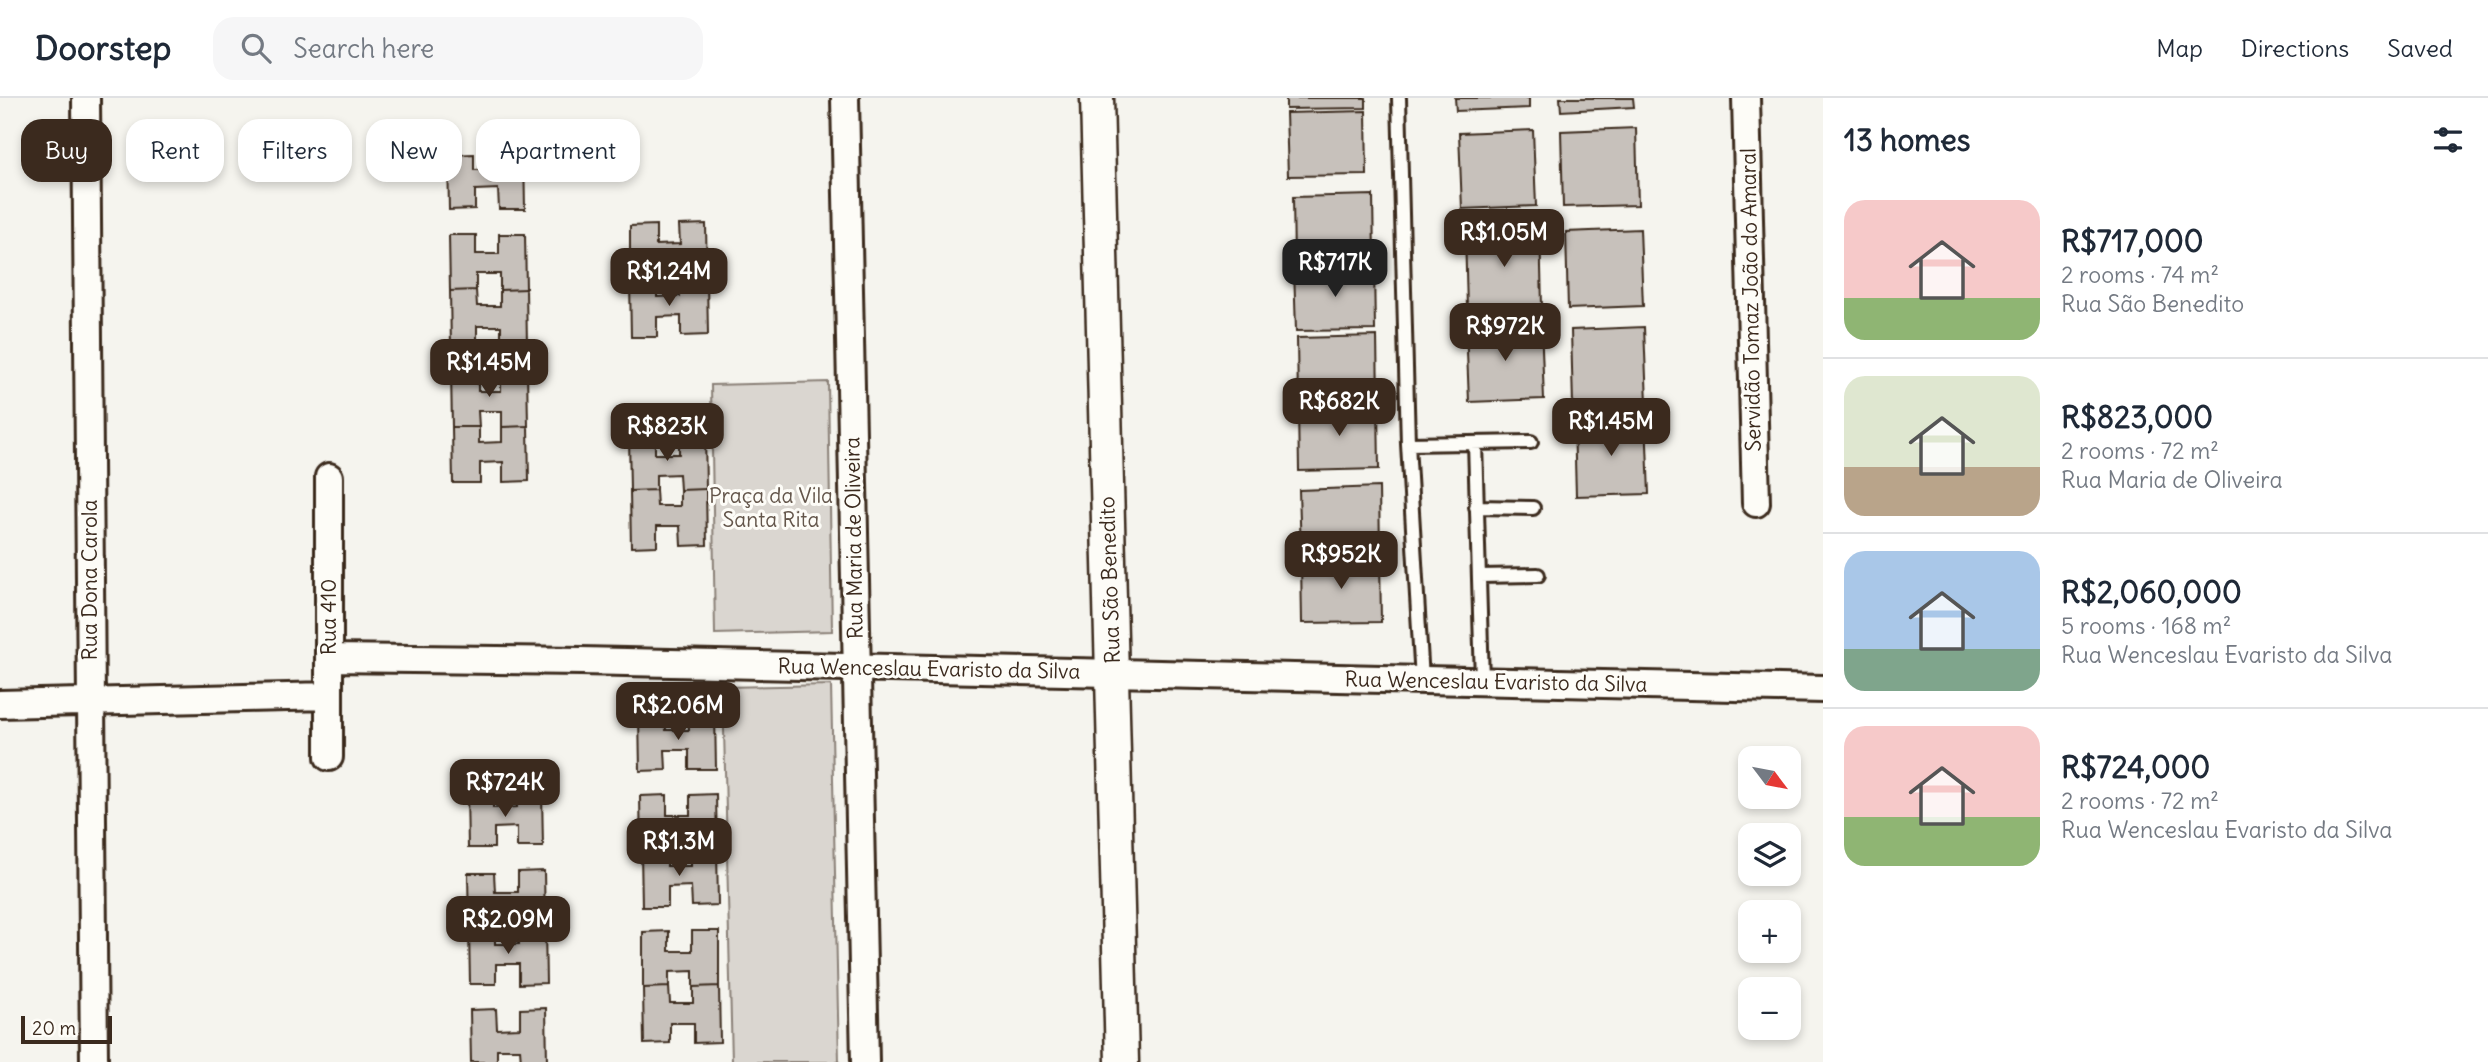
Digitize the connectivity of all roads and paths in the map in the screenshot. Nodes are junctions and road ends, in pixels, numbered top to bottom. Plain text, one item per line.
1 (86, 98) edge
2 (845, 98) edge
3 (1097, 98) edge
4 (1399, 98) edge
5 (1746, 98) edge
6 (1531, 442) dead end
7 (1475, 443) junction
8 (1408, 444) junction
9 (329, 477) dead end
10 (1755, 503) dead end
11 (1476, 507) junction
12 (1533, 508) dead end
13 (1538, 575) dead end
14 (1480, 576) junction
15 (329, 658) junction
16 (856, 667) junction
17 (1112, 673) junction
18 (1422, 680) junction
19 (1482, 681) junction
20 (1823, 689) edge
21 (329, 696) junction
22 (91, 702) junction
23 (0, 704) edge
24 (329, 757) dead end
25 (94, 1062) edge
26 (864, 1062) edge
27 (1122, 1062) edge

1 - 22 street, Rua Dona Carola
2 - 16 street, Rua Maria de Oliveira
3 - 17 street, Rua São Benedito
4 - 8 lane
5 - 10 street, Servidão Tomaz João do Amaral
6 - 7 lane
7 - 8 lane
7 - 11 lane
8 - 18 lane
9 - 15 street, Rua 410
11 - 12 lane
11 - 14 lane
13 - 14 lane
14 - 19 lane
15 - 16 street, Rua Wenceslau Evaristo da Silva
15 - 21 street, Rua 410
16 - 17 street, Rua Wenceslau Evaristo da Silva
16 - 26 street, Rua Maria de Oliveira
17 - 18 street, Rua Wenceslau Evaristo da Silva
17 - 27 street, Rua São Benedito
18 - 19 street, Rua Wenceslau Evaristo da Silva
19 - 20 street, Rua Wenceslau Evaristo da Silva
21 - 22 street
21 - 24 street, Rua 410
22 - 23 street
22 - 25 street, Rua Dona Carola

